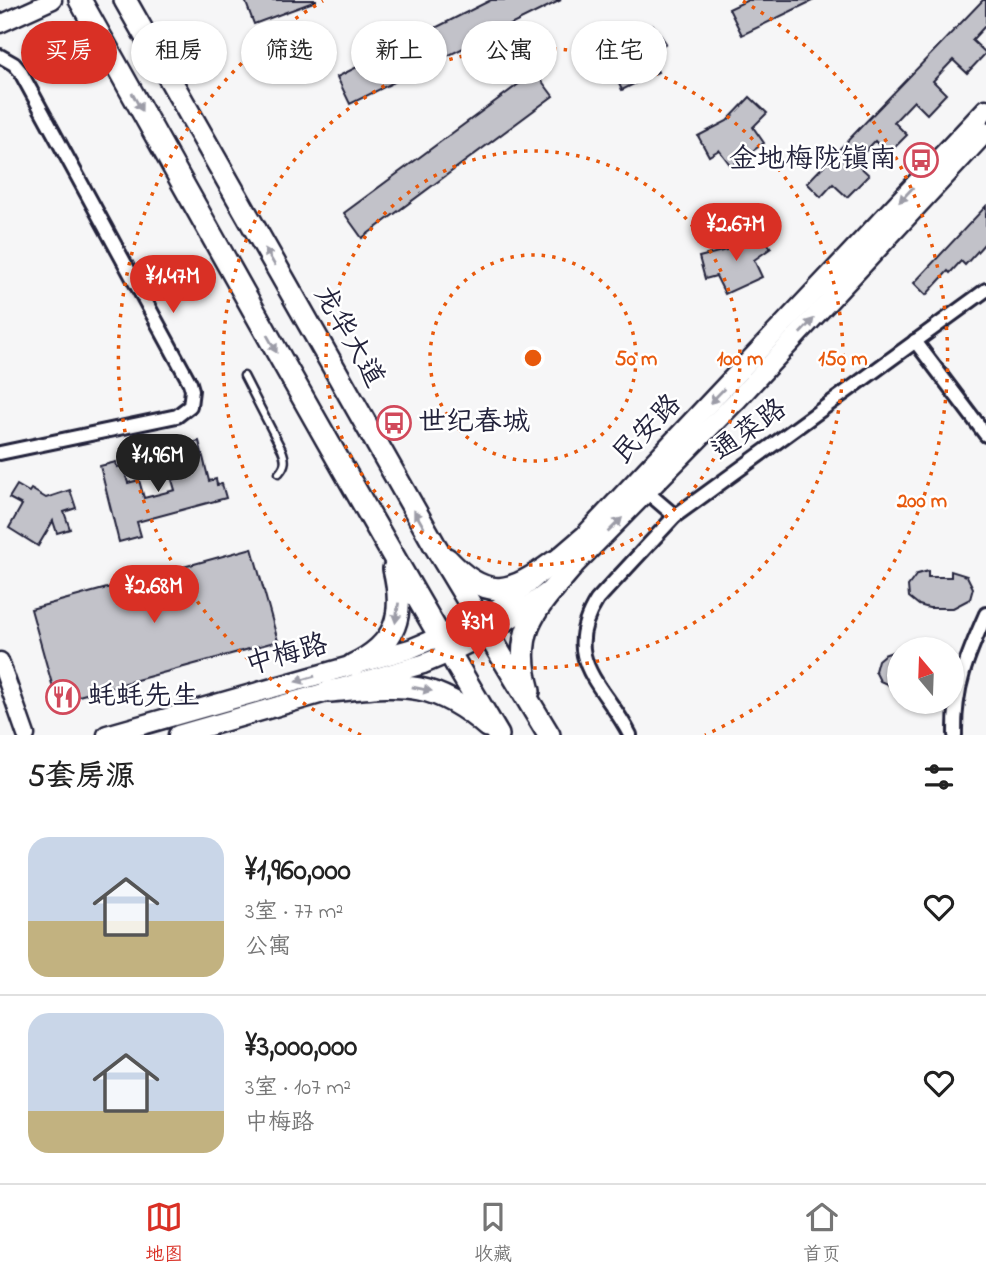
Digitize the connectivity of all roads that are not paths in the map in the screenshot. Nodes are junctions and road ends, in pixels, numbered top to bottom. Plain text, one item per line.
1 (53, 0) edge
2 (80, 0) edge
3 (125, 0) edge
4 (0, 24) edge
5 (0, 56) edge
6 (986, 109) edge
7 (986, 132) edge
8 (986, 290) edge
9 (915, 341) junction
10 (244, 376) dead end
11 (986, 435) edge
12 (0, 453) edge
13 (279, 473) dead end
14 (647, 492) junction
15 (675, 516) junction
16 (434, 544) junction
17 (388, 547) junction
18 (563, 565) junction
19 (986, 614) edge
20 (483, 627) junction
21 (445, 646) junction
22 (0, 661) edge
23 (353, 665) junction
24 (330, 691) junction
25 (536, 717) junction
26 (26, 735) edge
27 (107, 735) edge
28 (178, 735) edge
29 (498, 735) edge
30 (549, 735) edge
31 (630, 735) edge
32 (954, 735) edge

1 - 4 street
2 -> 17 main road
16 -> 3 main road, 龙华大道
5 - 12 street
6 -> 18 main road, 民安路
14 -> 7 main road, 民安路
8 - 9 street, 通菜路
9 - 11 street
9 - 15 street, 通菜路
10 - 13 lane
14 - 15 street
18 -> 14 main road, 民安路
15 - 31 street, 通菜路
16 - 18 main road
16 - 20 main road, 龙华大道
17 - 21 main road
17 -> 23 main road
18 - 20 main road, 民安路
18 - 25 main road
19 - 32 street
20 - 21 main road, 中梅路
20 - 25 main road, 龙华大道
21 - 23 main road, 中梅路
21 - 24 main road, 中梅路
21 - 29 main road
22 - 26 street
23 -> 27 main road, 中梅路
24 - 28 main road, 中梅路
24 -> 29 main road
25 - 30 main road, 龙华大道

